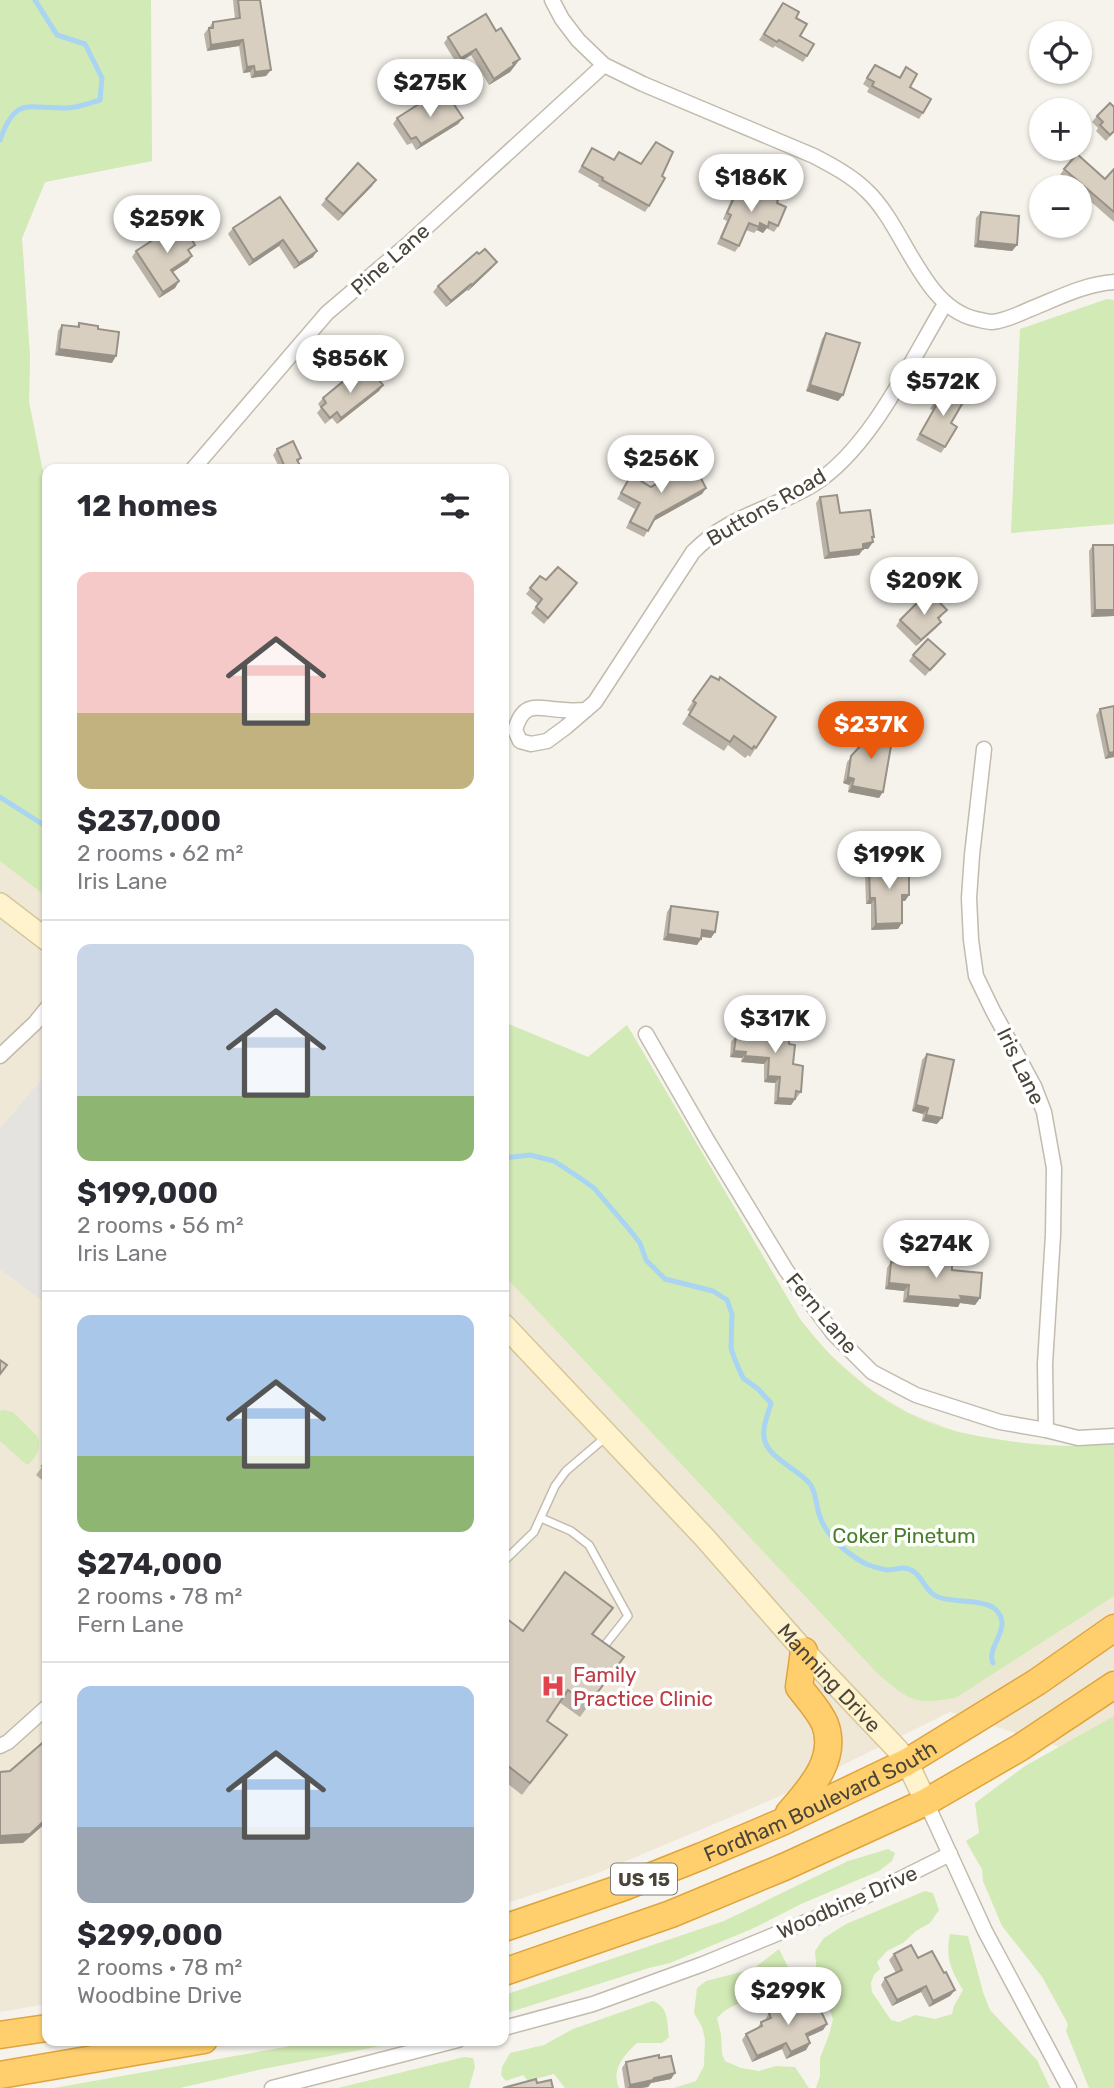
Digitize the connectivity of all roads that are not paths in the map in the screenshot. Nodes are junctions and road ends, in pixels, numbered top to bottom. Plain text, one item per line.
1 (552, 0) edge
2 (604, 65) junction
3 (1114, 282) edge
4 (945, 304) junction
5 (197, 464) edge
6 (586, 710) dead end
7 (984, 749) dead end
8 (0, 904) edge
9 (42, 936) edge
10 (42, 1015) edge
11 (646, 1034) dead end
12 (0, 1056) edge
13 (509, 1330) edge
14 (1046, 1430) junction
15 (608, 1435) junction
16 (1114, 1436) edge
17 (541, 1518) junction
18 (509, 1556) edge
19 (1114, 1628) edge
20 (605, 1645) edge
21 (804, 1651) junction
22 (1114, 1685) edge
23 (42, 1711) edge
24 (0, 1746) edge
25 (908, 1762) junction
26 (926, 1802) junction
27 (782, 1822) junction
28 (950, 1854) junction
29 (509, 1926) edge
30 (509, 1970) edge
31 (509, 2027) edge
32 (42, 2029) edge
33 (0, 2035) edge
34 (169, 2046) edge
35 (435, 2046) edge
36 (0, 2075) edge
37 (272, 2088) edge
38 (1069, 2088) edge

1 - 2 street
2 - 4 street
2 - 5 street, Pine Lane
3 - 4 street
4 - 6 street, Buttons Road
7 - 14 street, Iris Lane
8 - 9 street
10 - 12 street
11 - 14 street, Fern Lane
13 - 15 street, Manning Drive
14 - 16 street, Fern Lane
15 - 17 lane
15 - 21 street, Manning Drive
17 - 18 lane
17 - 20 lane
19 - 25 highway, Fordham Boulevard South / US 15
21 - 25 street, Manning Drive
21 - 27 highway
22 - 26 highway, Fordham Boulevard South / US 15
23 - 24 street
25 - 26 street, Manning Drive
25 - 27 highway, Fordham Boulevard South / US 15
26 - 28 street, Manning Drive
26 - 30 highway, Fordham Boulevard South / US 15
27 - 29 highway, Fordham Boulevard South / US 15
28 - 31 street, Woodbine Drive
28 - 38 street, Manning Drive
32 - 33 highway
34 - 36 highway
35 - 37 street

